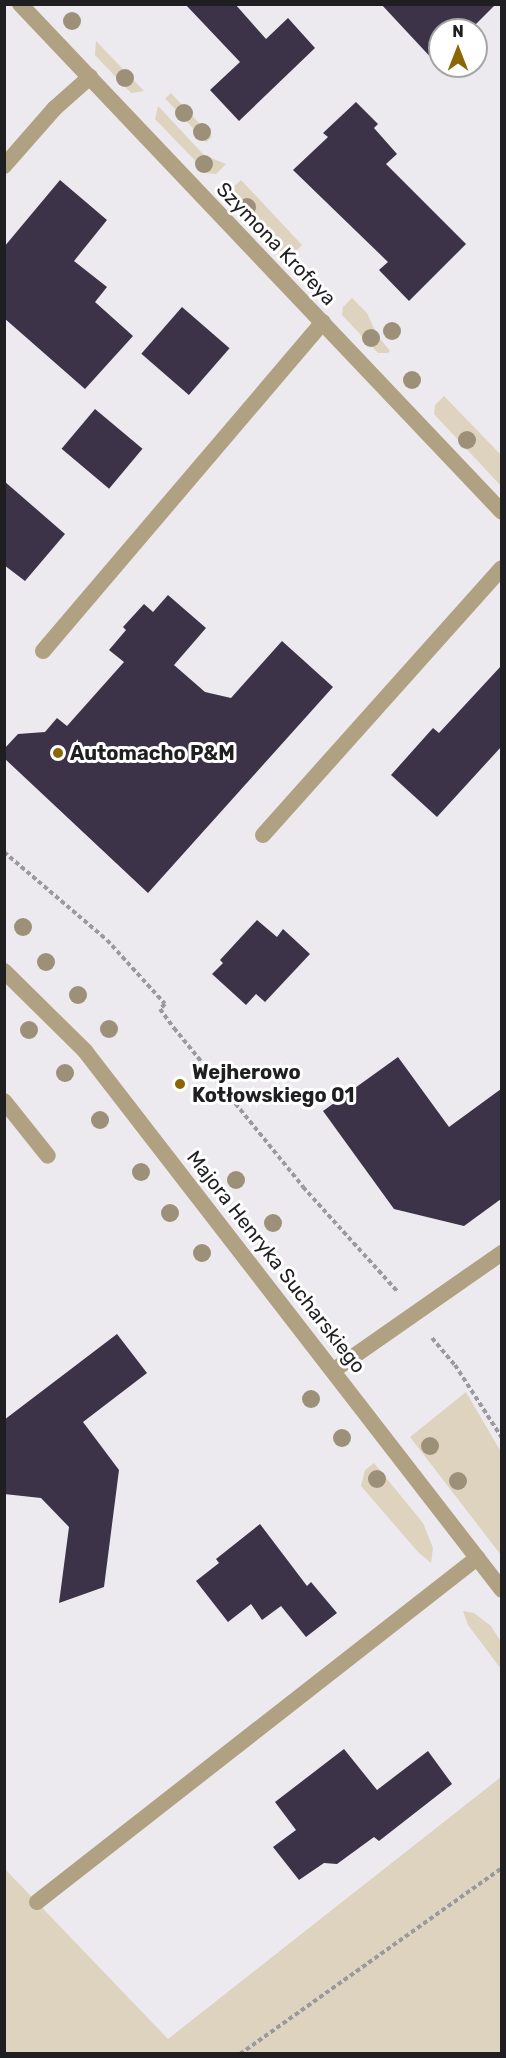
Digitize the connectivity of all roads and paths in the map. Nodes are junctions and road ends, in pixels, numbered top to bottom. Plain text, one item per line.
1 (20, 4) edge
2 (90, 77) junction
3 (4, 166) edge
4 (323, 322) junction
5 (501, 512) edge
6 (501, 568) edge
7 (43, 651) dead end
8 (263, 835) dead end
9 (4, 852) edge
10 (4, 971) edge
11 (4, 1101) edge
12 (48, 1156) dead end
13 (501, 1253) edge
14 (414, 1313) junction
15 (334, 1370) junction
16 (501, 1438) edge
17 (477, 1558) junction
18 (501, 1590) edge
19 (501, 1868) edge
20 (37, 1902) dead end
21 (240, 2054) edge

1 - 2 street, Szymona Krofeya
2 - 3 street
2 - 4 street, Szymona Krofeya
4 - 5 street, Szymona Krofeya
4 - 7 street
6 - 8 street
9 - 14 path
10 - 15 street, Majora Henryka Sucharskiego
11 - 12 street
13 - 14 street
14 - 15 street
14 - 16 path
15 - 17 street, Majora Henryka Sucharskiego
17 - 18 street, Majora Henryka Sucharskiego
17 - 20 street
19 - 21 path

